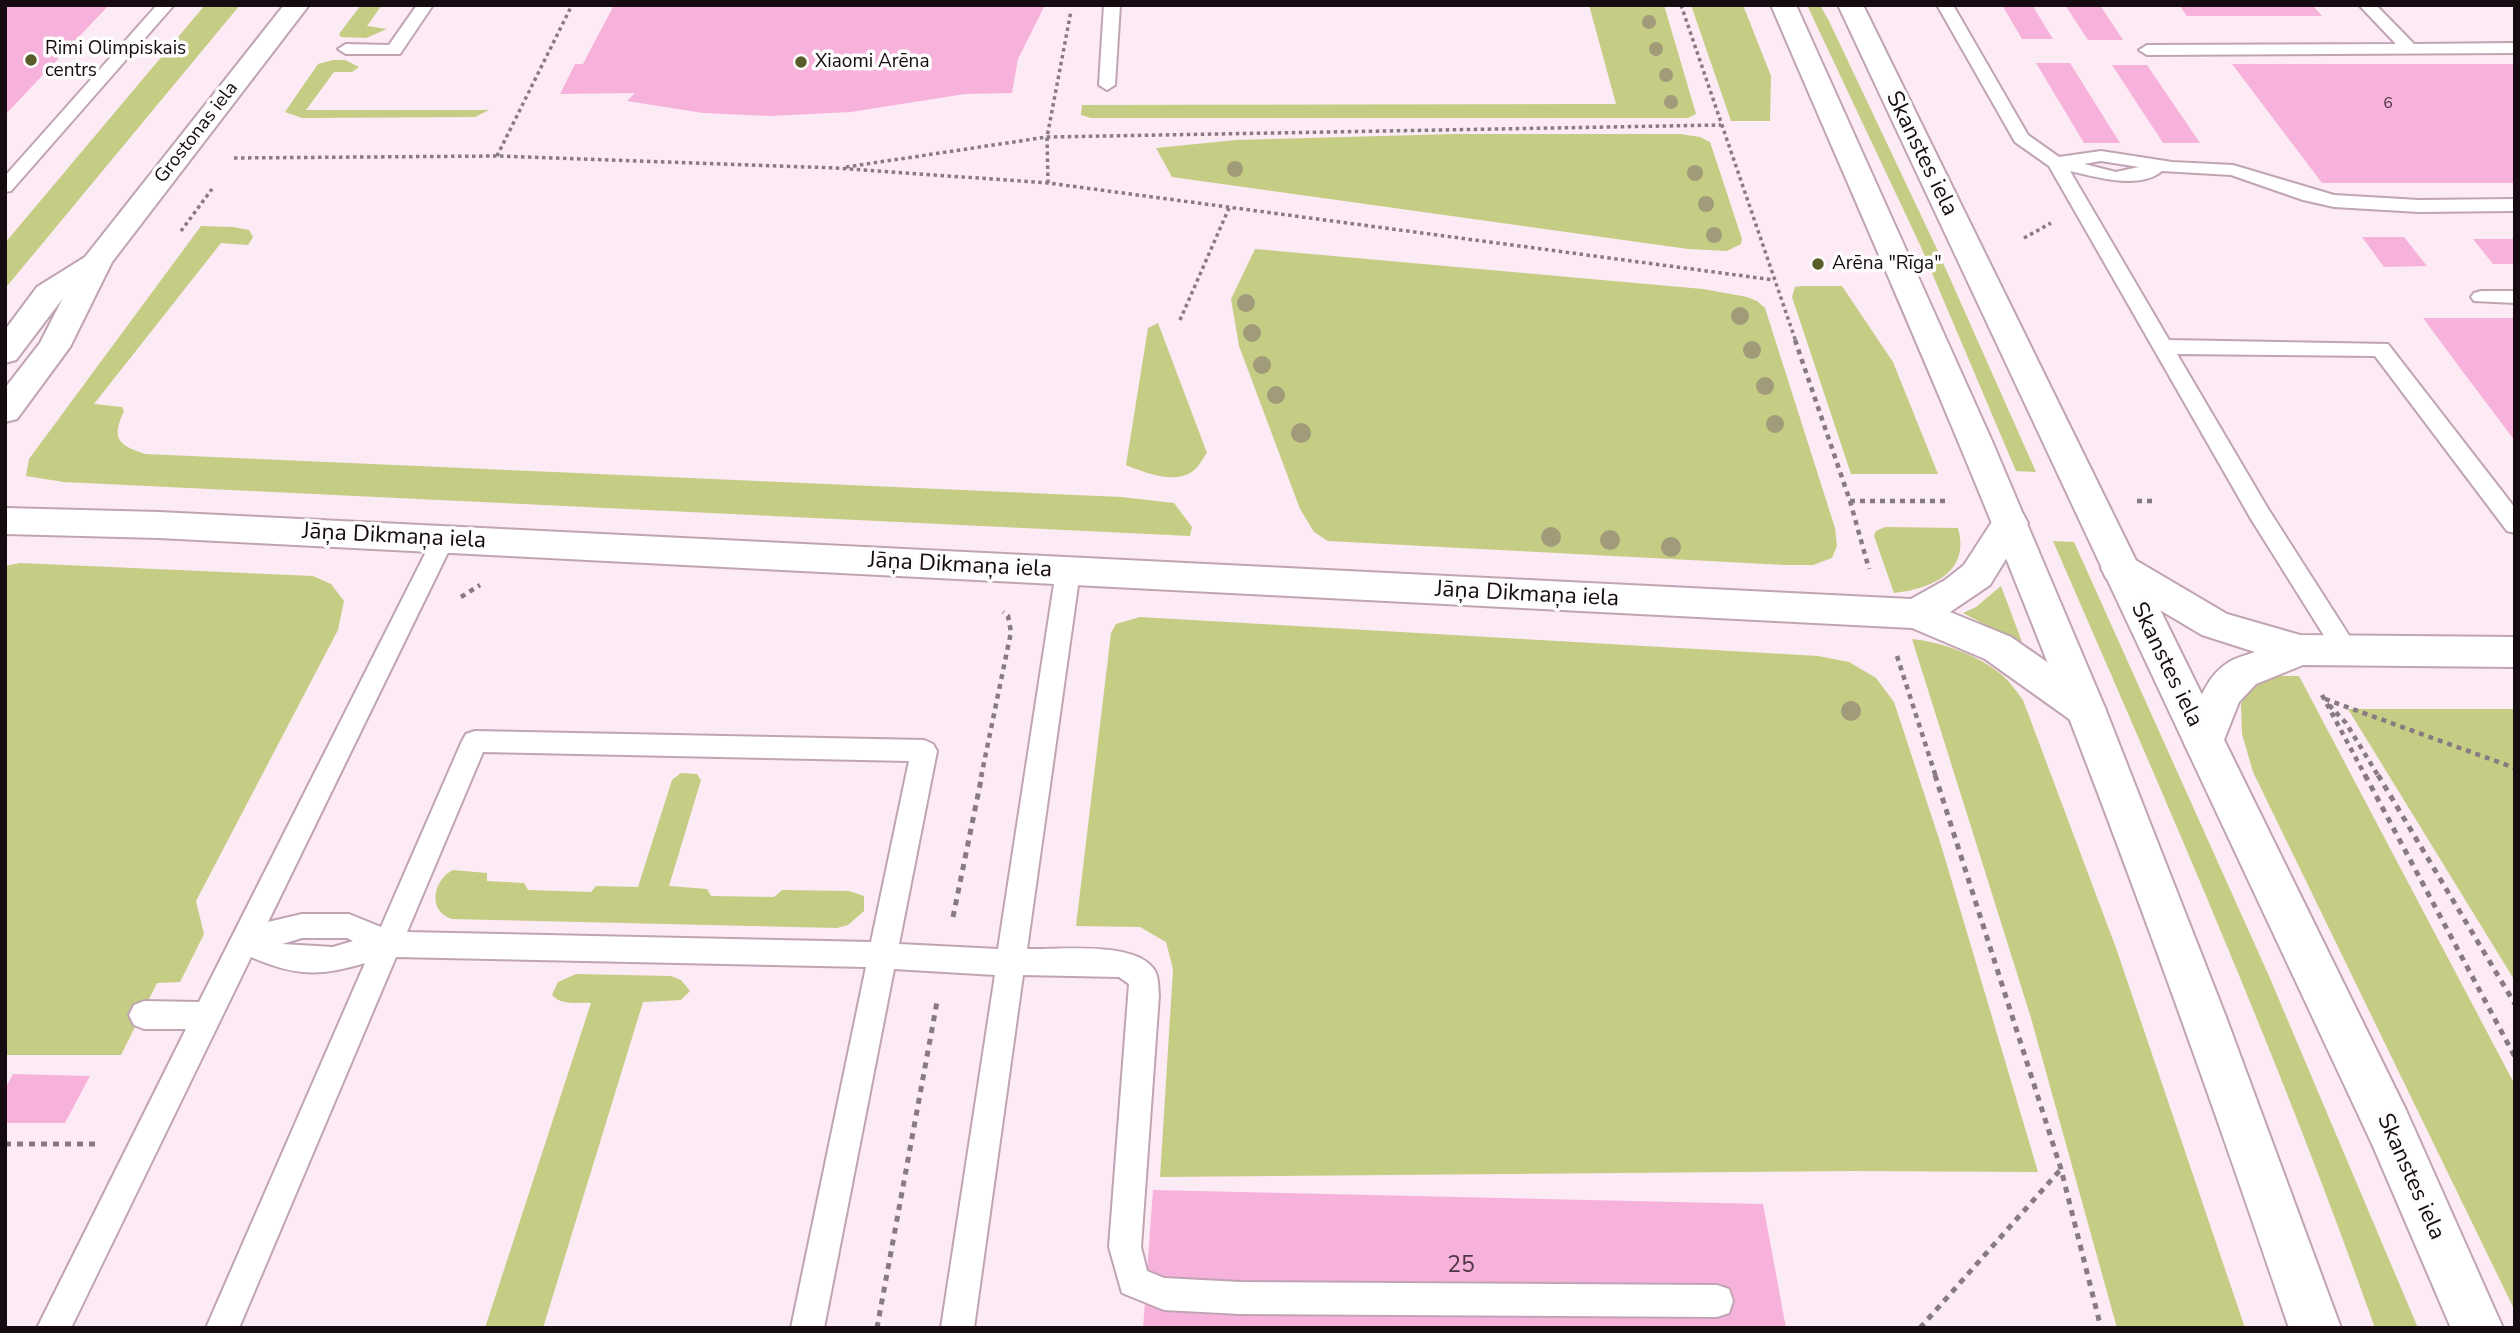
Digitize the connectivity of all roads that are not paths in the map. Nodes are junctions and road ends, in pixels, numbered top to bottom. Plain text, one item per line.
1 (166, 5) edge
2 (297, 5) edge
3 (425, 5) edge
4 (1112, 5) edge
5 (1783, 5) edge
6 (1850, 5) edge
7 (1945, 5) edge
8 (2367, 5) edge
9 (2409, 48) junction
10 (2515, 48) edge
11 (346, 49) dead end
12 (2147, 50) dead end
13 (1107, 85) dead end
14 (2056, 163) junction
15 (5, 187) edge
16 (2515, 205) edge
17 (98, 260) junction
18 (2482, 297) dead end
19 (2515, 297) edge
20 (2163, 347) junction
21 (5, 353) edge
22 (5, 411) edge
23 (5, 521) edge
24 (2010, 523) junction
25 (2515, 525) edge
26 (443, 540) junction
27 (2119, 568) junction
28 (1068, 571) junction
29 (1916, 614) junction
30 (2300, 650) junction
31 (2347, 651) junction
32 (2515, 652) edge
33 (2086, 710) junction
34 (2204, 743) junction
35 (244, 941) junction
36 (387, 944) junction
37 (882, 955) junction
38 (1011, 960) junction
39 (144, 1015) dead end
40 (207, 1016) junction
41 (1717, 1301) dead end
42 (53, 1328) edge
43 (222, 1328) edge
44 (807, 1328) edge
45 (957, 1328) edge
46 (2315, 1328) edge
47 (2477, 1328) edge

1 - 15 lane
2 - 17 street, Grostonas iela
3 - 11 lane
4 - 13 lane
5 - 24 street
6 - 27 street, Skanstes iela
7 - 14 lane
8 - 9 lane
9 - 10 lane
9 - 12 lane
14 - 16 lane
14 - 20 lane
17 - 21 street, Grostonas iela
17 - 22 street, Grostonas iela
18 - 19 lane
20 - 25 lane
20 - 31 lane
23 - 26 street, Jāņa Dikmaņa iela
24 - 29 street
24 - 33 street
26 - 28 street, Jāņa Dikmaņa iela
26 - 35 lane
27 - 30 street
27 - 34 street, Skanstes iela
28 - 29 street, Jāņa Dikmaņa iela
28 - 38 lane
29 - 33 street, Jāņa Dikmaņa iela
30 - 31 street
30 - 34 street
31 - 32 street
33 - 46 street
34 - 47 street, Skanstes iela
35 - 36 lane
35 - 40 lane
36 - 37 lane
36 - 37 lane
36 - 43 lane
37 - 38 lane
37 - 44 lane
38 - 41 lane
38 - 45 lane
39 - 40 lane
40 - 42 lane

